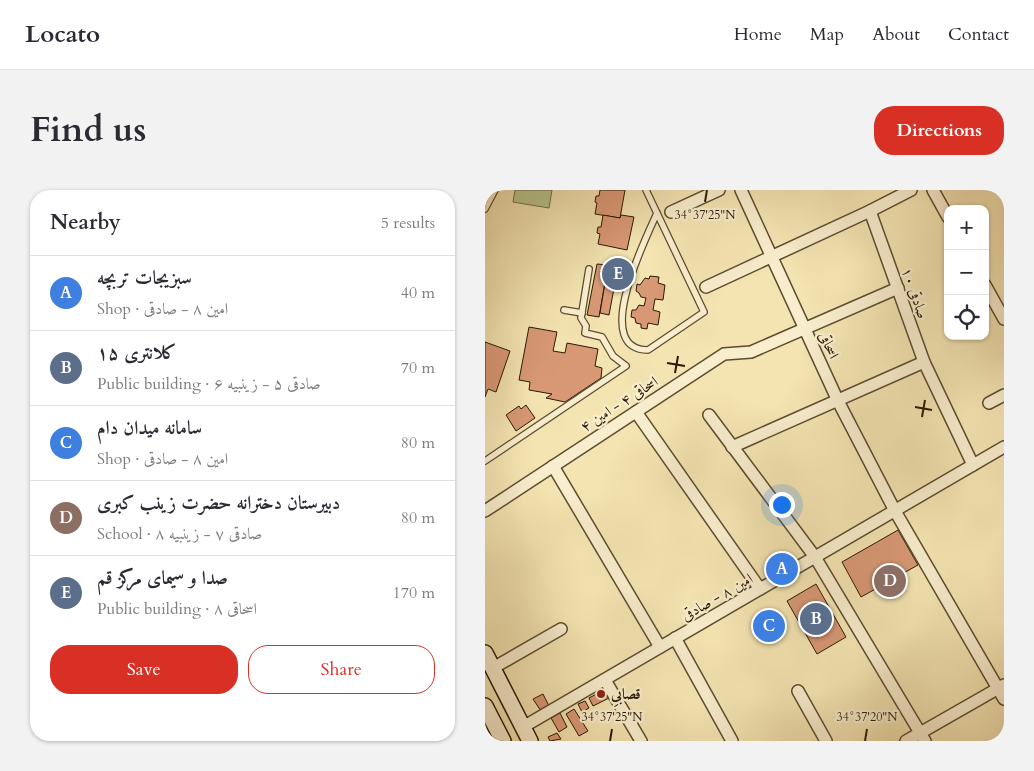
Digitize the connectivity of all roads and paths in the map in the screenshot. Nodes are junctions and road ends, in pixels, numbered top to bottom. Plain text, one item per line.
1 (495, 190) edge
2 (646, 190) edge
3 (719, 190) edge
4 (741, 190) edge
5 (911, 190) edge
6 (933, 190) edge
7 (485, 209) edge
8 (944, 210) edge
9 (870, 211) junction
10 (671, 212) dead end
11 (657, 213) junction
12 (771, 256) junction
13 (589, 269) dead end
14 (707, 287) joint
15 (898, 288) junction
16 (695, 292) junction
17 (989, 292) edge
18 (564, 310) dead end
19 (582, 313) junction
20 (1004, 319) edge
21 (805, 329) junction
22 (923, 362) junction
23 (1004, 395) edge
24 (838, 400) junction
25 (989, 403) dead end
26 (636, 412) junction
27 (709, 415) dead end
28 (732, 447) junction
29 (1004, 447) edge
30 (485, 461) edge
31 (973, 465) junction
32 (553, 466) junction
33 (895, 510) junction
34 (485, 511) edge
35 (815, 557) junction
36 (760, 589) junction
37 (561, 629) dead end
38 (675, 638) junction
39 (660, 647) junction
40 (485, 653) edge
41 (493, 668) junction
42 (605, 680) junction
43 (1001, 687) edge
44 (798, 691) dead end
45 (1004, 699) edge
46 (485, 706) edge
47 (523, 727) junction
48 (923, 737) edge
49 (502, 740) edge
50 (530, 741) edge
51 (641, 741) edge
52 (732, 741) edge
53 (826, 741) edge
54 (906, 741) edge

1 - 7 lane
2 - 11 lane
3 - 10 street
4 - 12 street, اسحاقی
5 - 9 street
6 - 8 street
9 - 12 street
9 - 15 street, صادقی ۱۰
11 - 16 lane
11 - 16 lane
12 - 14 street
12 - 21 street, اسحاقی
13 - 19 lane
14 - 16 lane
15 - 21 street, اسحاقی ۴ - امین ۴
15 - 22 street, صادقی ۱۰
17 - 20 street
18 - 19 lane
19 - 30 lane
21 - 24 street, اسحاقی
21 - 26 street, اسحاقی ۴ - امین ۴
22 - 24 street
22 - 31 street, صادقی ۱۰
23 - 25 street
24 - 28 street
24 - 33 street, اسحاقی
26 - 32 street, اسحاقی ۴ - امین ۴
26 - 36 street
27 - 28 street
28 - 35 street
29 - 31 street, امین ۸ - صادقی
31 - 33 street, امین ۸ - صادقی
32 - 34 street, اسحاقی ۴ - امین ۴
32 - 39 street
33 - 35 street, امین ۸ - صادقی
33 - 43 street, اسحاقی
35 - 36 street, امین ۸ - صادقی
35 - 48 street
36 - 38 street, امین ۸ - صادقی
37 - 41 street
38 - 39 street, امین ۸ - صادقی
38 - 52 street
39 - 42 street, امین ۸ - صادقی
40 - 41 main road
41 - 47 main road
42 - 47 street, امین ۸ - صادقی
42 - 51 street
43 - 45 street, اسحاقی
43 - 48 street
44 - 53 street
46 - 49 main road
47 - 49 main road
47 - 50 main road
48 - 54 street

